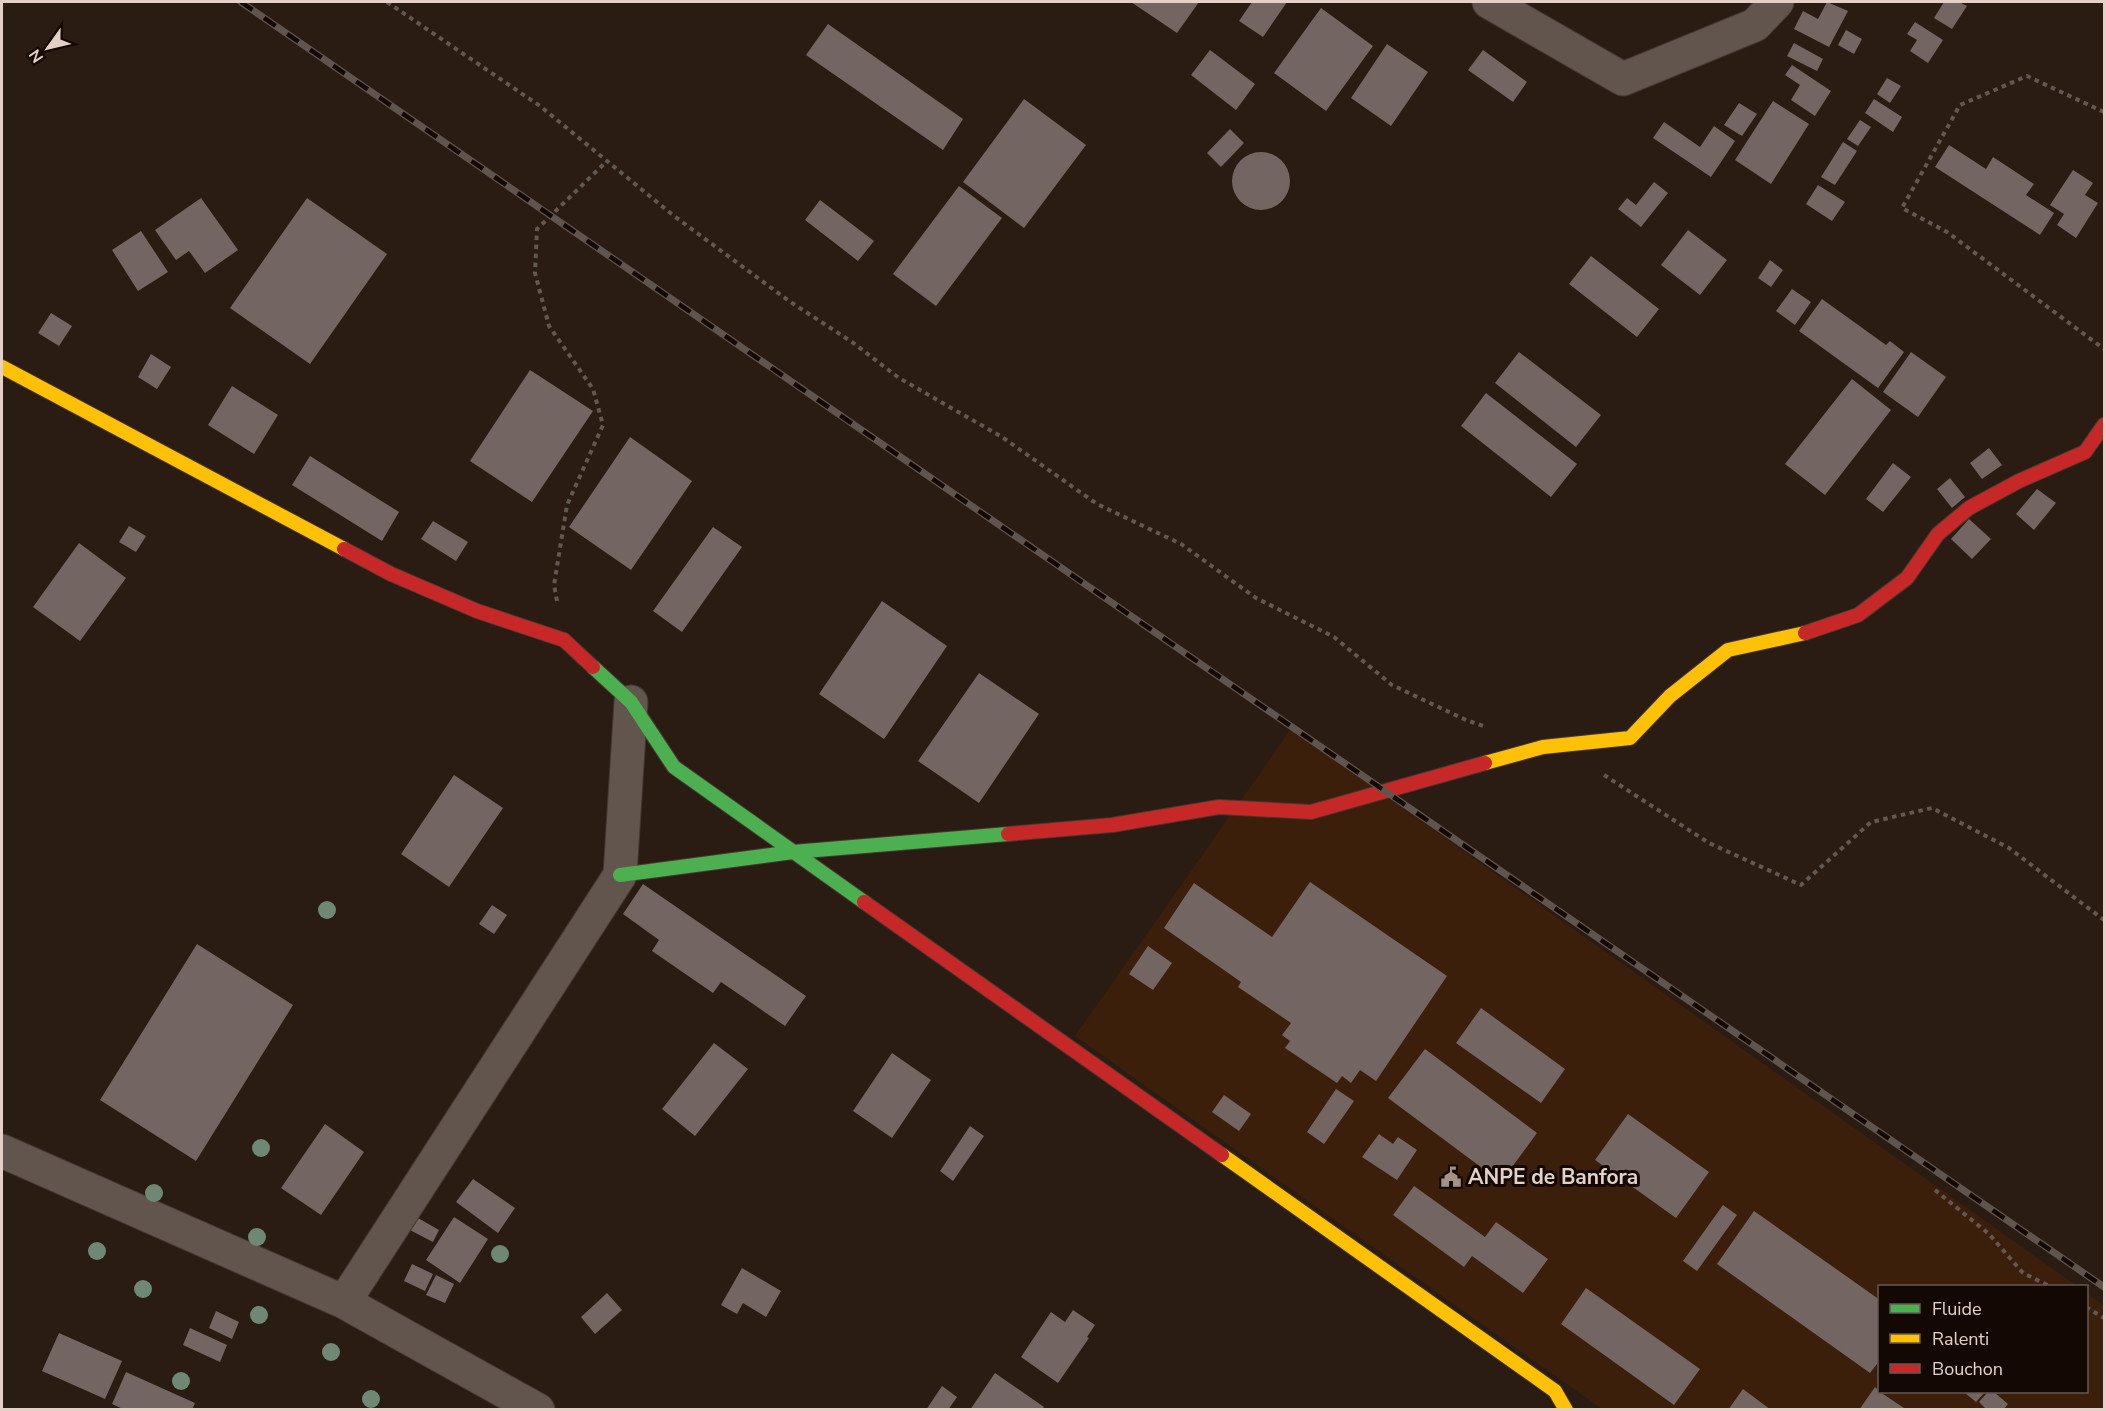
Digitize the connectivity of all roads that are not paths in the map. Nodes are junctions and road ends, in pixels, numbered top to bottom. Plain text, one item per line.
1 (1489, 2) edge
2 (1776, 2) edge
3 (2, 367) edge
4 (2104, 425) edge
5 (631, 702) junction
6 (794, 852) junction
7 (620, 875) junction
8 (2, 1151) edge
9 (344, 1302) junction
10 (538, 1410) edge
11 (1566, 1410) edge

1 - 2 street
3 - 5 street
4 - 6 street
5 - 6 street
5 - 7 street
6 - 7 street
6 - 11 street
7 - 9 street
8 - 9 street
9 - 10 street

